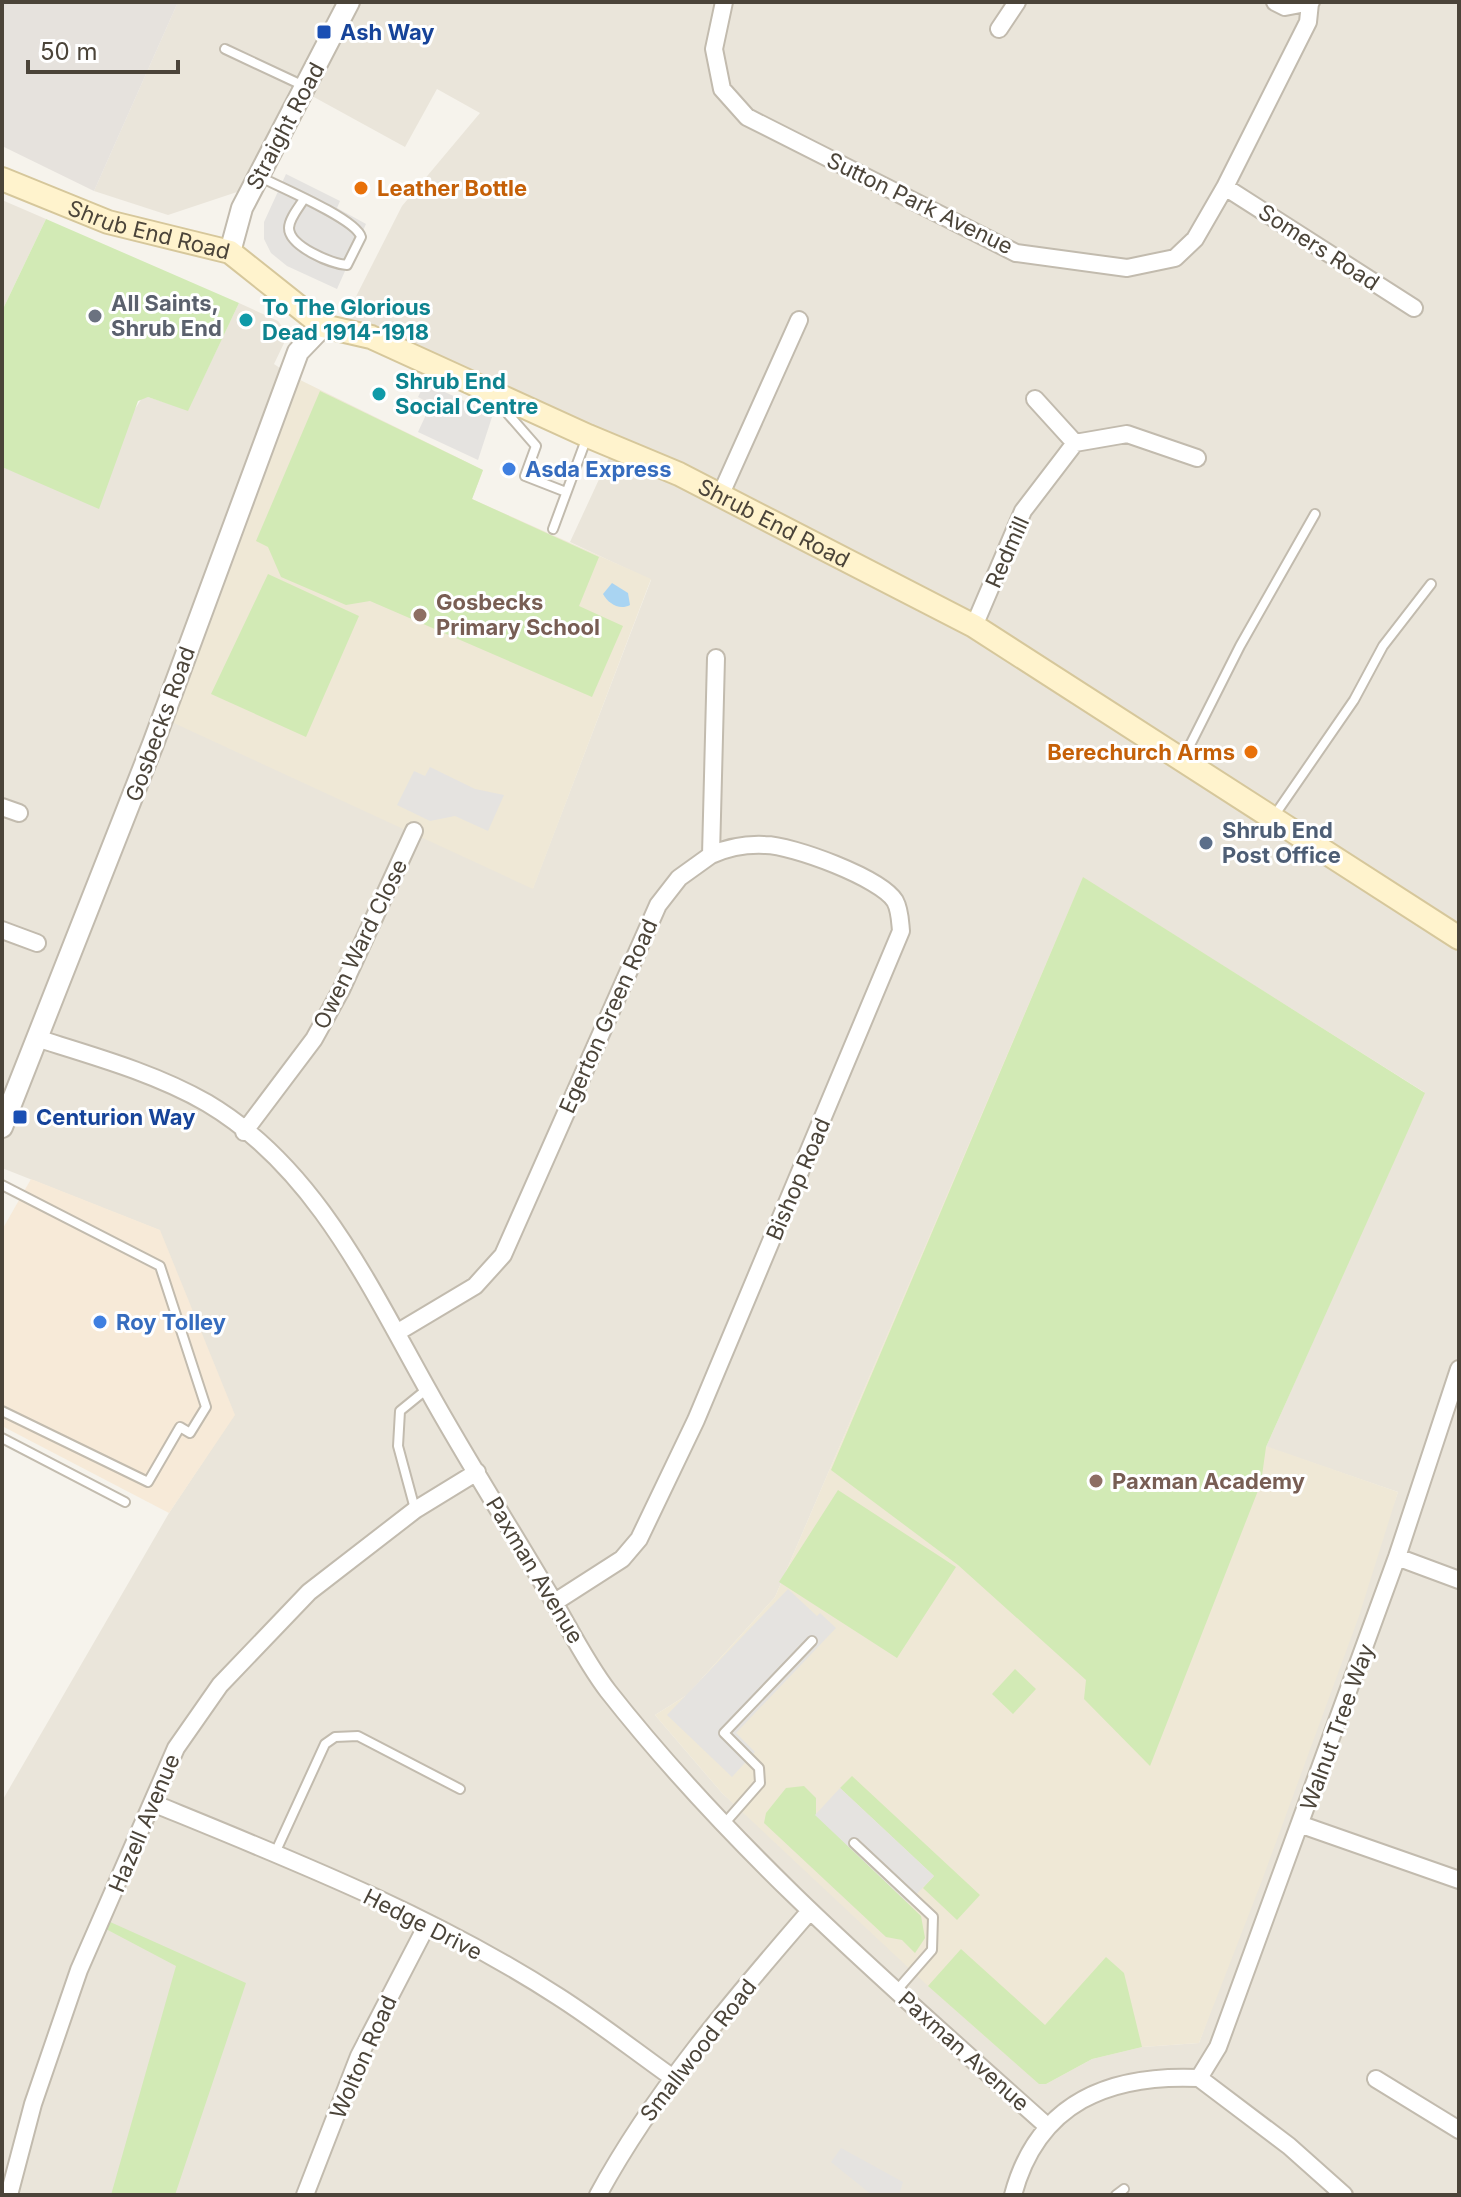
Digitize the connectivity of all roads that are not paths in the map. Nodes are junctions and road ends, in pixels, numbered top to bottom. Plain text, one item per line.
1 (349, 2) edge
2 (724, 2) edge
3 (1017, 2) edge
4 (1275, 2) edge
5 (1311, 3) edge
6 (999, 29) dead end
7 (225, 49) dead end
8 (307, 87) junction
9 (259, 177) junction
10 (2, 179) edge
11 (1225, 187) junction
12 (304, 199) junction
13 (230, 252) junction
14 (1414, 308) dead end
15 (799, 320) dead end
16 (323, 326) junction
17 (1035, 399) dead end
18 (512, 401) junction
19 (588, 436) junction
20 (1075, 443) junction
21 (1197, 458) dead end
22 (566, 492) junction
23 (720, 496) junction
24 (1315, 514) dead end
25 (553, 529) dead end
26 (1431, 584) dead end
27 (974, 626) junction
28 (716, 658) dead end
29 (1182, 762) junction
30 (2, 807) edge
31 (19, 813) dead end
32 (1271, 819) junction
33 (414, 831) dead end
34 (711, 855) junction
35 (2, 930) edge
36 (1459, 938) edge
37 (37, 943) dead end
38 (36, 1038) junction
39 (2, 1127) edge
40 (244, 1132) junction
41 (2, 1185) edge
42 (398, 1332) junction
43 (1459, 1369) edge
44 (427, 1389) junction
45 (2, 1411) edge
46 (2, 1438) edge
47 (477, 1472) junction
48 (125, 1502) dead end
49 (415, 1510) junction
50 (1397, 1557) junction
51 (1459, 1580) edge
52 (555, 1602) junction
53 (812, 1641) dead end
54 (460, 1789) dead end
55 (155, 1804) junction
56 (723, 1824) junction
57 (1302, 1825) junction
58 (854, 1843) dead end
59 (275, 1853) junction
60 (1459, 1880) edge
61 (809, 1912) junction
62 (428, 1923) junction
63 (896, 1991) junction
64 (673, 2078) junction
65 (1199, 2078) junction
66 (1376, 2079) dead end
67 (1047, 2126) junction
68 (1459, 2130) edge
69 (9, 2195) edge
70 (305, 2195) edge
71 (598, 2195) edge
72 (1013, 2195) edge
73 (1344, 2195) edge

1 - 8 street, Straight Road
2 - 11 street, Sutton Park Avenue
3 - 6 street
4 - 5 street
5 - 11 street, Sutton Park Avenue
7 - 8 lane
8 - 9 street, Straight Road
9 - 12 lane
9 - 13 street, Straight Road
10 - 13 main road, Shrub End Road
11 - 14 street, Somers Road
12 - 12 lane
13 - 16 main road, Shrub End Road
15 - 23 street
16 - 18 main road, Shrub End Road
16 - 38 street, Gosbecks Road
17 - 20 street
18 - 19 main road, Shrub End Road
18 - 22 lane
19 - 22 lane
19 - 23 main road, Shrub End Road
20 - 21 street
20 - 27 street, Redmill
22 - 25 lane
23 - 27 main road, Shrub End Road
24 - 29 lane
26 - 32 lane
27 - 29 main road, Shrub End Road
28 - 34 street
29 - 32 main road, Shrub End Road
30 - 31 street
32 - 36 main road, Shrub End Road
33 - 40 street, Owen Ward Close
34 - 42 street, Egerton Green Road
34 - 52 street, Bishop Road
35 - 37 street
38 - 39 street, Gosbecks Road
38 - 40 street, Paxman Avenue
40 - 42 street, Paxman Avenue
41 - 45 lane
42 - 44 street, Paxman Avenue
43 - 50 street, Walnut Tree Way
44 - 47 street, Paxman Avenue
44 - 49 lane
46 - 48 lane
47 - 49 street, Hazell Avenue
47 - 52 street, Paxman Avenue
49 - 55 street, Hazell Avenue
50 - 51 street
50 - 57 street, Walnut Tree Way
52 - 56 street, Paxman Avenue
53 - 56 lane
54 - 59 lane
55 - 59 street, Hedge Drive
55 - 69 street, Hazell Avenue
56 - 61 street, Paxman Avenue
57 - 60 street
57 - 65 street, Walnut Tree Way
58 - 63 lane
59 - 62 street, Hedge Drive
61 - 63 street, Paxman Avenue
61 - 64 street, Smallwood Road
62 - 64 street, Hedge Drive
62 - 70 street, Wolton Road
63 - 67 street, Paxman Avenue
64 - 71 street, Smallwood Road
65 - 67 street
65 - 73 street
66 - 68 street
67 - 72 street

